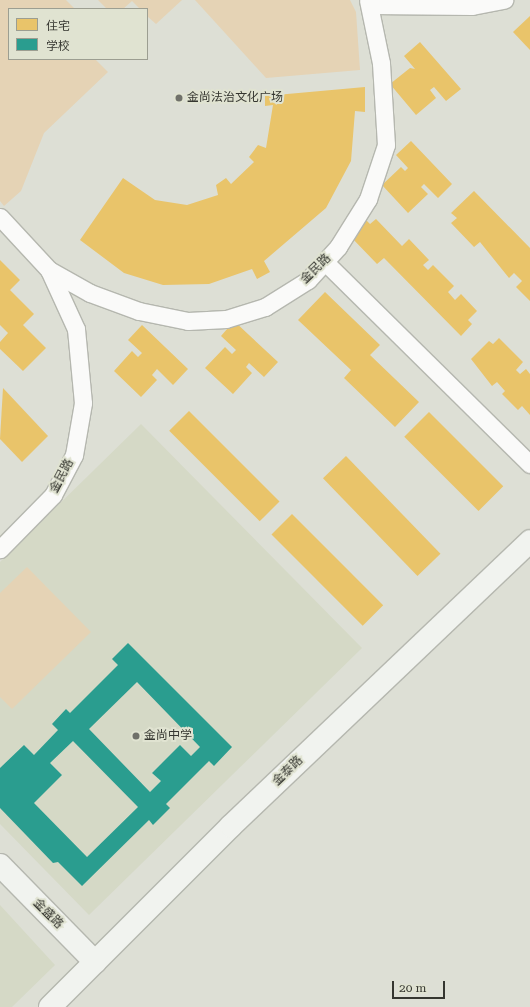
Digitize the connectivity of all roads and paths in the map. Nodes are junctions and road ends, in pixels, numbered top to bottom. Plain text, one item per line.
1 (504, 0) edge
2 (370, 3) edge
3 (0, 217) edge
4 (325, 262) junction
5 (49, 270) junction
6 (530, 464) edge
7 (530, 541) edge
8 (0, 549) edge
9 (0, 866) edge
10 (95, 962) junction
11 (50, 1007) edge

1 - 2 street
2 - 4 street, 金民路
3 - 5 street, 金民路
4 - 5 street, 金民路
4 - 6 street
5 - 8 street, 金民路
7 - 10 street, 金泰路
9 - 10 street, 金盛路
10 - 11 street, 金泰路

